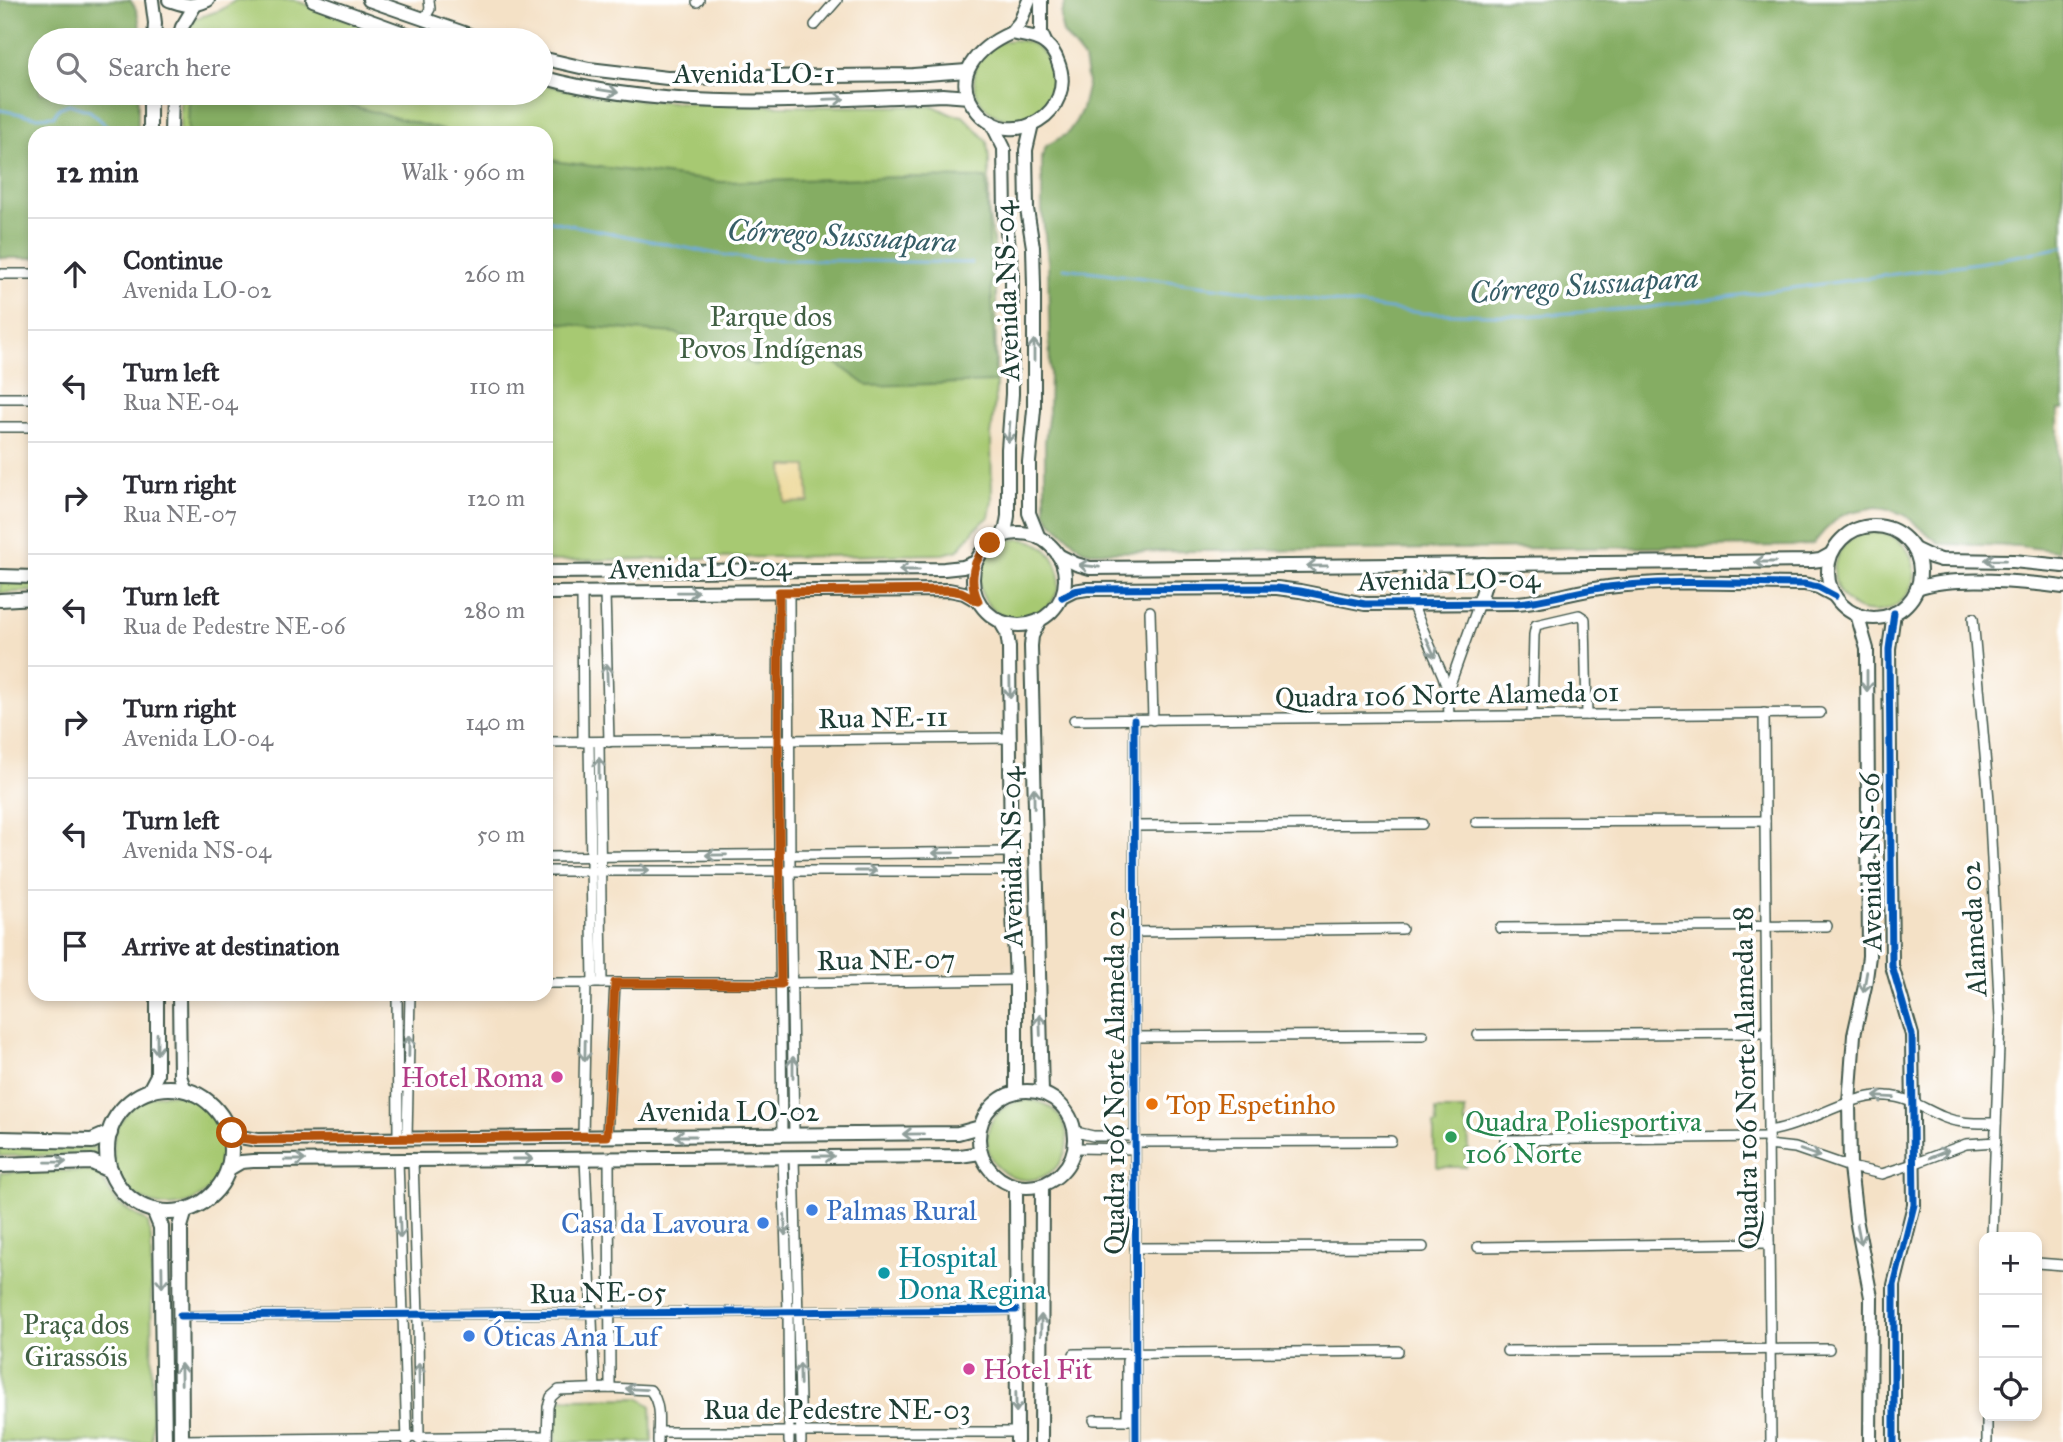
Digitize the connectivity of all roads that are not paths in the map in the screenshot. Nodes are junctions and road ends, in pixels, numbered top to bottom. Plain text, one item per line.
1 (152, 0) edge
2 (169, 0) edge
3 (208, 0) edge
4 (313, 0) edge
5 (369, 0) edge
6 (429, 0) edge
7 (837, 0) edge
8 (1029, 0) edge
9 (1041, 0) edge
10 (194, 7) junction
11 (424, 19) junction
12 (815, 25) dead end
13 (155, 28) edge
14 (182, 28) edge
15 (390, 28) edge
16 (450, 28) edge
17 (1011, 33) junction
18 (1046, 44) junction
19 (553, 61) edge
20 (967, 71) junction
21 (553, 80) edge
22 (969, 97) junction
23 (150, 105) edge
24 (172, 105) edge
25 (991, 122) junction
26 (1032, 124) junction
27 (150, 126) edge
28 (171, 126) edge
29 (0, 274) edge
30 (28, 274) edge
31 (0, 398) edge
32 (28, 398) edge
33 (0, 427) edge
34 (28, 427) edge
35 (1002, 537) junction
36 (1040, 538) junction
37 (1914, 549) junction
38 (1831, 554) junction
39 (1059, 555) junction
40 (976, 562) junction
41 (1483, 564) junction
42 (1414, 565) junction
43 (2063, 566) edge
44 (553, 572) edge
45 (0, 576) edge
46 (28, 577) edge
47 (2063, 587) edge
48 (1917, 588) junction
49 (784, 592) junction
50 (553, 593) edge
51 (582, 593) junction
52 (605, 593) junction
53 (1835, 596) junction
54 (1062, 597) junction
55 (28, 598) edge
56 (0, 600) edge
57 (978, 601) junction
58 (1479, 603) junction
59 (1412, 604) junction
60 (1150, 611) dead end
61 (1894, 613) junction
62 (1857, 614) junction
63 (1973, 618) dead end
64 (1040, 620) junction
65 (1000, 621) junction
66 (1448, 692) junction
67 (1764, 713) junction
68 (1820, 713) dead end
69 (1587, 715) junction
70 (1532, 716) junction
71 (1449, 717) junction
72 (1074, 720) dead end
73 (1134, 720) junction
74 (1153, 720) junction
75 (1011, 738) junction
76 (778, 741) junction
77 (790, 741) junction
78 (553, 742) edge
79 (590, 742) junction
80 (609, 742) junction
81 (1765, 821) junction
82 (1476, 822) dead end
83 (1422, 824) dead end
84 (1134, 826) junction
85 (1012, 852) junction
86 (780, 854) junction
87 (791, 854) junction
88 (595, 856) junction
89 (553, 857) edge
90 (595, 870) junction
91 (553, 871) edge
92 (785, 871) junction
93 (1011, 871) junction
94 (1827, 926) dead end
95 (1766, 927) junction
96 (1500, 928) dead end
97 (1402, 929) dead end
98 (1135, 932) junction
99 (1017, 980) junction
100 (553, 983) edge
101 (594, 983) junction
102 (615, 983) junction
103 (781, 984) junction
104 (792, 984) junction
105 (157, 1001) edge
106 (179, 1001) edge
107 (397, 1001) edge
108 (410, 1001) edge
109 (1767, 1033) junction
110 (1423, 1035) dead end
111 (1478, 1035) dead end
112 (1135, 1037) junction
113 (185, 1090) junction
114 (148, 1092) junction
115 (1016, 1092) junction
116 (1042, 1094) junction
117 (1912, 1101) junction
118 (1849, 1103) junction
119 (1996, 1123) junction
120 (980, 1127) junction
121 (228, 1129) junction
122 (1076, 1132) junction
123 (110, 1133) junction
124 (788, 1135) junction
125 (607, 1136) junction
126 (583, 1137) junction
127 (402, 1138) junction
128 (1768, 1138) junction
129 (0, 1139) edge
130 (1505, 1140) dead end
131 (1391, 1141) dead end
132 (1996, 1142) junction
133 (1135, 1143) junction
134 (1076, 1149) junction
135 (980, 1153) junction
136 (788, 1157) junction
137 (585, 1158) junction
138 (609, 1158) junction
139 (398, 1160) junction
140 (413, 1160) junction
141 (0, 1164) edge
142 (1913, 1164) junction
143 (1850, 1167) junction
144 (229, 1169) junction
145 (111, 1171) junction
146 (1042, 1185) junction
147 (1016, 1187) junction
148 (154, 1210) junction
149 (185, 1210) junction
150 (1992, 1232) edge
151 (1769, 1243) junction
152 (1423, 1247) dead end
153 (1478, 1247) dead end
154 (1135, 1248) junction
155 (2042, 1263) edge
156 (2063, 1265) edge
157 (1016, 1310) junction
158 (788, 1311) junction
159 (799, 1311) junction
160 (609, 1313) junction
161 (591, 1314) junction
162 (418, 1315) junction
163 (403, 1316) junction
164 (180, 1317) junction
165 (1829, 1349) dead end
166 (1770, 1350) junction
167 (1398, 1351) dead end
168 (1507, 1352) dead end
169 (1136, 1353) junction
170 (1074, 1354) dead end
171 (1127, 1361) dead end
172 (610, 1388) junction
173 (594, 1389) junction
174 (1094, 1420) dead end
175 (1131, 1420) junction
176 (1987, 1421) edge
177 (658, 1437) edge
178 (789, 1437) edge
179 (801, 1437) edge
180 (1017, 1437) edge
181 (547, 1439) edge
182 (407, 1440) edge
183 (419, 1440) edge
184 (181, 1441) edge
185 (164, 1442) edge
186 (1041, 1442) edge
187 (1136, 1442) edge
188 (1771, 1442) edge
189 (1870, 1442) edge
190 (1894, 1442) edge
191 (1987, 1442) edge

1 - 13 street
2 - 10 street
3 - 10 street
4 - 15 street
5 - 11 street
6 - 11 street
7 - 12 street
8 - 17 street
9 - 18 street
10 - 14 street
11 - 16 street
17 - 18 street
17 - 20 street
18 - 26 street
19 - 20 street, Avenida LO-1
20 - 22 street
21 -> 22 street, Avenida LO-1
22 - 25 street
23 - 27 street
24 - 28 street
25 - 26 street
25 -> 35 street, Avenida NS-04
36 -> 26 street, Avenida NS-04
29 - 30 street
31 - 32 street
33 - 34 street
35 - 36 street
35 - 40 street
36 - 39 street
37 - 38 street
43 -> 37 street
37 - 48 street
38 -> 41 street, Avenida LO-04
38 - 53 street
42 -> 39 street, Avenida LO-04
39 - 54 street
40 -> 44 street, Avenida LO-04
40 - 57 street
41 - 42 street, Avenida LO-04
41 - 58 street
42 - 59 street
45 - 46 street
47 - 48 street
48 - 61 street
52 -> 49 street, Avenida LO-04
49 - 57 street, Avenida LO-04
49 - 76 street
49 - 77 street
50 - 51 street, Avenida LO-04
51 - 52 street, Avenida LO-04
51 - 79 street
80 -> 52 street
53 - 58 street, Avenida LO-04
53 - 62 street
54 - 59 street, Avenida LO-04
54 - 64 street, Avenida NS-04
55 - 56 street
57 - 65 street
58 - 59 street, Avenida LO-04
58 - 66 street
59 -> 66 street
60 - 74 street
61 - 62 street
61 - 117 street, Avenida NS-06
62 -> 118 street, Avenida NS-06
63 - 119 street, Alameda 02
64 - 65 street
116 -> 64 street, Avenida NS-04
65 -> 75 street, Avenida NS-04
66 - 71 street
67 - 68 street, Quadra 106 Norte Alameda 01
67 - 69 street, Quadra 106 Norte Alameda 01
67 - 81 street, Quadra 106 Norte Alameda 18
69 - 70 street, Quadra 106 Norte Alameda 01
69 - 70 street
70 - 71 street, Quadra 106 Norte Alameda 01
71 - 74 street, Quadra 106 Norte Alameda 01
72 - 73 street, Quadra 106 Norte Alameda 01
73 - 74 street, Quadra 106 Norte Alameda 01
73 - 84 street, Quadra 106 Norte Alameda 02
75 - 77 street, Rua NE-11
75 - 85 street, Avenida NS-04
76 - 77 street, Rua NE-11
76 - 80 street, Rua NE-11
76 - 86 street
77 - 87 street
78 - 79 street, Rua NE-11
79 - 80 street, Rua NE-11
79 - 88 street
81 - 82 street
81 - 95 street, Quadra 106 Norte Alameda 18
83 - 84 street
84 - 98 street, Quadra 106 Norte Alameda 02
85 -> 87 street
85 - 93 street, Avenida NS-04
86 - 87 street
86 -> 88 street
86 - 92 street
87 - 92 street
88 - 89 street
88 - 90 street
90 - 91 street
90 -> 92 street
90 - 101 street
92 -> 93 street
92 - 103 street
92 - 104 street
93 - 99 street, Avenida NS-04
94 - 95 street
95 - 96 street
95 - 109 street, Quadra 106 Norte Alameda 18
97 - 98 street
98 - 112 street, Quadra 106 Norte Alameda 02
99 - 104 street, Rua NE-07
99 - 115 street, Avenida NS-04
100 - 101 street, Rua NE-07
101 - 102 street, Rua NE-07
101 -> 126 street
102 - 103 street, Rua NE-07
102 - 125 street
103 - 104 street, Rua NE-07
103 - 124 street
124 -> 104 street
105 -> 114 street
106 - 113 street
107 - 127 street
127 -> 108 street
109 - 111 street
109 - 128 street, Quadra 106 Norte Alameda 18
110 - 112 street
112 - 133 street, Quadra 106 Norte Alameda 02
113 - 114 main road
113 - 121 main road
114 - 123 main road
115 - 116 street
115 - 120 street
116 - 122 street
117 -> 118 street
117 - 119 street
117 - 142 street, Avenida NS-06
118 - 128 street
118 - 143 street, Avenida NS-06
119 - 132 street, Alameda 02
120 -> 124 street, Avenida LO-02
120 - 135 street
121 - 127 street, Avenida LO-02
121 - 144 main road
122 - 133 street
122 - 134 street
123 - 129 main road
123 - 145 main road
124 -> 125 street, Avenida LO-02
125 - 126 street, Avenida LO-02
126 - 127 street, Avenida LO-02
128 - 130 street
128 -> 143 street
128 - 151 street, Quadra 106 Norte Alameda 18
131 - 133 street
142 -> 132 street
132 - 150 street, Alameda 02
133 - 134 street
133 - 154 street, Quadra 106 Norte Alameda 02
134 - 146 street
136 -> 135 street, Avenida LO-02
135 - 147 street
136 - 138 street, Avenida LO-02
136 -> 158 street
136 - 159 street
137 - 138 street, Avenida LO-02
140 -> 137 street, Avenida LO-02
137 - 161 street
138 - 160 street
139 - 140 street, Avenida LO-02
144 -> 139 street, Avenida LO-02
139 -> 163 street
140 - 162 street
141 -> 145 main road
142 - 143 street
142 - 190 street, Avenida NS-06
143 -> 189 street, Avenida NS-06
144 - 149 main road
145 - 148 main road
146 - 147 street
186 -> 146 street
147 - 157 street
148 - 149 main road
148 -> 185 main road
149 - 164 main road
151 - 153 street
151 - 166 street, Quadra 106 Norte Alameda 18
152 - 154 street
154 - 169 street, Quadra 106 Norte Alameda 02
155 - 156 street
157 - 159 street, Rua NE-05
157 -> 180 street
158 - 159 street, Rua NE-05
158 - 160 street, Rua NE-05
158 - 178 street
179 -> 159 street
160 - 161 street, Rua NE-05
160 - 172 street
161 - 162 street, Rua NE-05
161 - 173 street
162 - 163 street, Rua NE-05
183 -> 162 street
163 - 164 street, Rua NE-05
163 - 182 street
184 -> 164 main road
165 - 166 street
166 - 168 street
166 - 188 street, Quadra 106 Norte Alameda 18
167 - 169 street
169 - 170 street
169 - 175 street, Quadra 106 Norte Alameda 02
171 - 175 street
172 - 173 street
177 -> 172 street
173 - 181 street
174 - 175 street
175 - 187 street, Quadra 106 Norte Alameda 02
176 - 191 street
177 - 178 street, Rua de Pedestre NE-03
178 - 179 street, Rua de Pedestre NE-03
179 - 180 street, Rua de Pedestre NE-03
181 - 183 street
182 - 183 street
182 - 184 street

